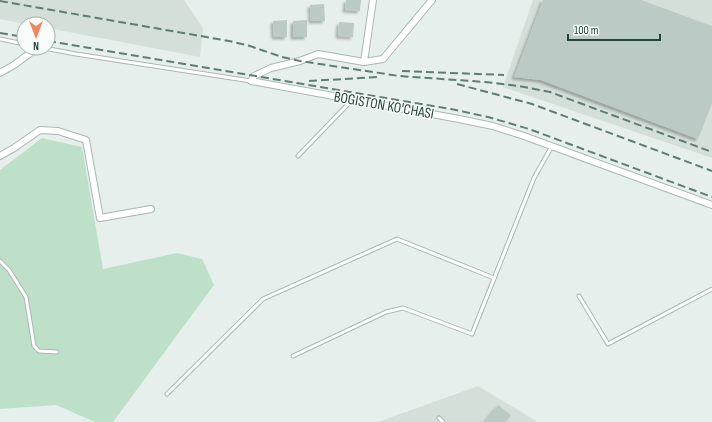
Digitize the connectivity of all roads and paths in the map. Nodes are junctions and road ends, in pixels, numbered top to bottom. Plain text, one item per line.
1 (373, 0) edge
2 (432, 0) edge
3 (0, 39) edge
4 (16, 42) edge
5 (56, 50) edge
6 (27, 56) edge
7 (364, 62) junction
8 (0, 73) edge
9 (251, 81) junction
10 (352, 100) junction
11 (552, 146) junction
12 (0, 156) edge
13 (298, 156) dead end
14 (712, 205) edge
15 (152, 209) dead end
16 (0, 261) edge
17 (494, 278) junction
18 (712, 289) edge
19 (579, 296) dead end
20 (57, 352) dead end
21 (293, 356) dead end
22 (167, 394) dead end
23 (439, 418) dead end
24 (443, 422) edge

1 - 7 street
2 - 7 street
3 - 4 lane
5 - 9 lane, BOGISTON KO'CHASI
6 - 8 street
7 - 9 street
9 - 10 street, BOGISTON KO'CHASI
10 - 11 street, BOGISTON KO'CHASI
10 - 13 lane
11 - 14 street, BOGISTON KO'CHASI
11 - 17 lane
12 - 15 street
16 - 20 lane
17 - 21 lane
17 - 22 lane
18 - 19 lane
23 - 24 lane

